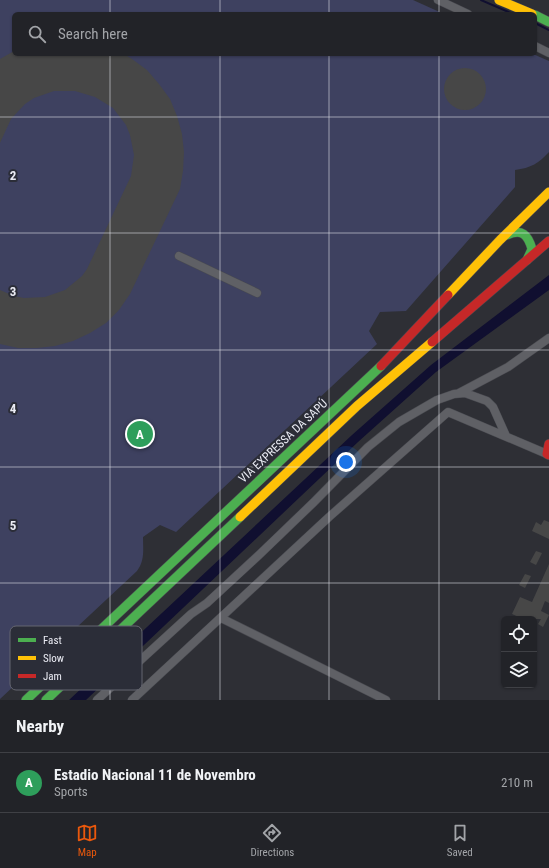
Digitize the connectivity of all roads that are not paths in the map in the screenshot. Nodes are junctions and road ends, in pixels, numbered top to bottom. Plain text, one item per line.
1 (438, 0) edge
2 (499, 0) edge
3 (464, 12) edge
4 (527, 12) edge
5 (537, 17) edge
6 (549, 22) edge
7 (537, 47) edge
8 (549, 53) edge
9 (549, 192) edge
10 (500, 240) junction
11 (549, 241) edge
12 (179, 256) dead end
13 (526, 262) junction
14 (257, 294) dead end
15 (549, 338) edge
16 (460, 393) junction
17 (506, 436) junction
18 (549, 444) edge
19 (548, 455) edge
20 (221, 618) junction
21 (105, 626) edge
22 (126, 626) edge
23 (142, 659) edge
24 (37, 690) edge
25 (57, 690) edge
26 (109, 690) edge
27 (26, 700) edge
28 (46, 700) edge
29 (98, 700) edge
30 (132, 700) edge
31 (386, 700) edge

1 - 3 street
2 - 4 main road
5 - 6 main road
7 - 8 street
9 - 10 main road, VIA EXPRESSA DA SAPÚ
10 - 13 main road
10 - 21 main road, VIA EXPRESSA DA SAPÚ
11 - 13 main road
12 - 14 street
13 - 22 main road
15 - 16 street
16 - 17 street
16 - 23 street
17 - 19 street
17 - 20 street
18 - 19 main road
20 - 30 street
20 - 31 street
24 - 27 main road, VIA EXPRESSA DA SAPÚ
25 - 28 main road
26 - 29 street

